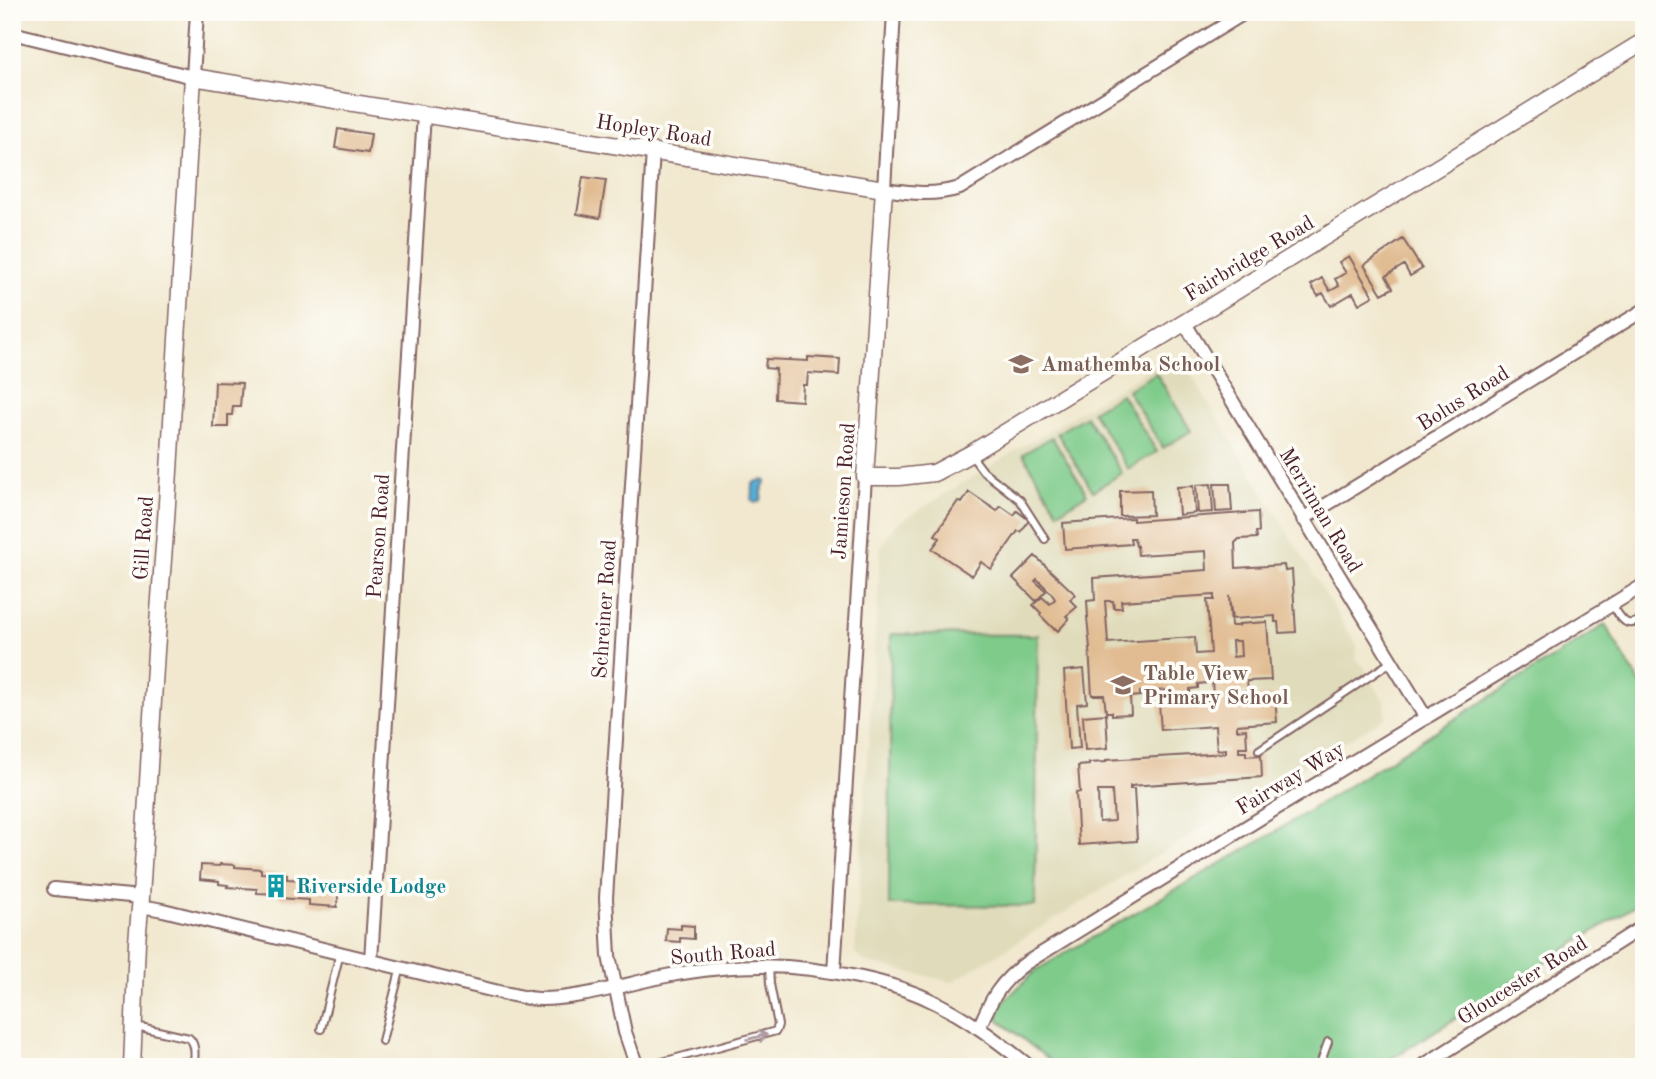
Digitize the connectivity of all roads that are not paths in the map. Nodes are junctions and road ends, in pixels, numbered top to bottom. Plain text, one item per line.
1 (197, 12) edge
2 (894, 12) edge
3 (1246, 12) edge
4 (12, 33) edge
5 (1644, 41) edge
6 (193, 76) junction
7 (424, 114) junction
8 (653, 151) junction
9 (884, 189) junction
10 (1644, 310) edge
11 (1184, 322) junction
12 (970, 454) junction
13 (865, 477) junction
14 (1303, 519) junction
15 (1045, 539) dead end
16 (1644, 585) edge
17 (1612, 605) junction
18 (1644, 618) edge
19 (1391, 662) junction
20 (1426, 718) junction
21 (1259, 750) dead end
22 (54, 889) dead end
23 (141, 901) junction
24 (1644, 926) edge
25 (340, 953) junction
26 (371, 960) junction
27 (769, 966) junction
28 (401, 967) junction
29 (834, 972) junction
30 (615, 988) junction
31 (133, 1025) junction
32 (321, 1028) dead end
33 (979, 1028) junction
34 (382, 1041) dead end
35 (1328, 1042) dead end
36 (132, 1067) edge
37 (194, 1067) edge
38 (637, 1067) edge
39 (643, 1067) edge
40 (1030, 1067) edge
41 (1318, 1067) edge
42 (1421, 1067) edge

1 - 6 street, Gill Road
2 - 9 street, Jamieson Road
3 - 9 street, Hopley Road
4 - 6 street, Hopley Road
5 - 11 street, Fairbridge Road
6 - 7 street, Hopley Road
6 - 23 street, Gill Road
7 - 8 street, Hopley Road
7 - 26 street, Pearson Road
8 - 9 street, Hopley Road
8 - 30 street, Schreiner Road
9 - 13 street, Jamieson Road
10 - 14 street, Bolus Road
11 - 12 street, Fairbridge Road
11 - 14 street, Merriman Road
12 - 13 street, Fairbridge Road
12 - 15 lane
13 - 29 street, Jamieson Road
14 - 19 street, Merriman Road
16 - 17 street, Fairway Way
17 - 18 lane
17 - 20 street, Fairway Way
19 - 20 street, Merriman Road
19 - 21 lane
20 - 33 street, Fairway Way
22 - 23 street, South Road
23 - 25 street, South Road
23 - 31 street, Gill Road
24 - 42 street, Gloucester Road
25 - 26 street, South Road
25 - 32 lane
26 - 28 street, South Road
27 - 29 street, South Road
27 - 30 street, South Road
39 -> 27 lane
28 - 30 street, South Road
28 - 34 lane
29 - 33 street, South Road
30 - 38 street, Schreiner Road
31 - 36 street, Gill Road
31 - 37 lane
33 - 40 street, South Road
35 - 41 lane

